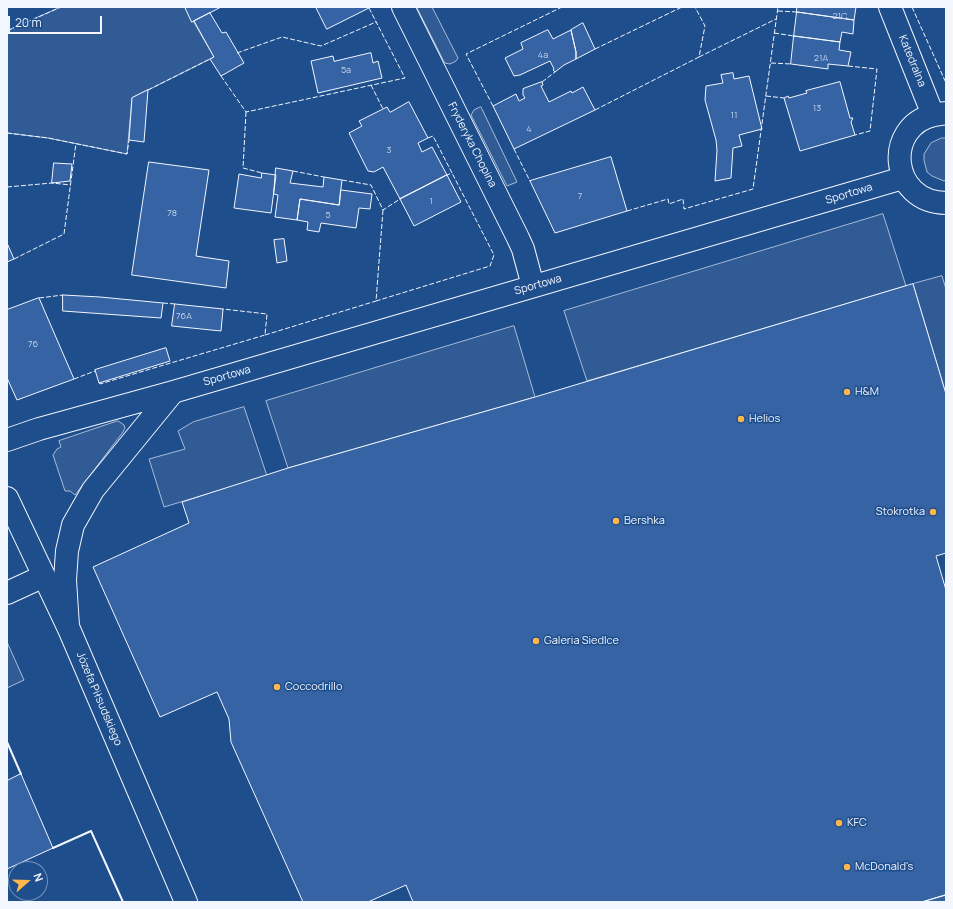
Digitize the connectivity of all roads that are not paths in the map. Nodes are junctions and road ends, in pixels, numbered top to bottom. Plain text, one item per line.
1 (403, 7) edge
2 (890, 7) edge
3 (940, 114) edge
4 (903, 178) junction
5 (946, 203) edge
6 (533, 286) junction
7 (173, 392) junction
8 (7, 440) edge
9 (7, 498) edge
10 (44, 576) junction
11 (7, 593) edge
12 (69, 629) junction
13 (186, 902) edge

1 - 6 street, Fryderyka Chopina
2 - 3 street, Katedralna
3 - 4 street
4 - 5 street
4 - 6 street, Sportowa
6 - 7 street, Sportowa
7 - 8 street, Sportowa
7 - 12 street
9 - 10 street, Józefa Piłsudskiego
10 - 11 street
10 - 12 street, Józefa Piłsudskiego
12 - 13 street, Józefa Piłsudskiego

